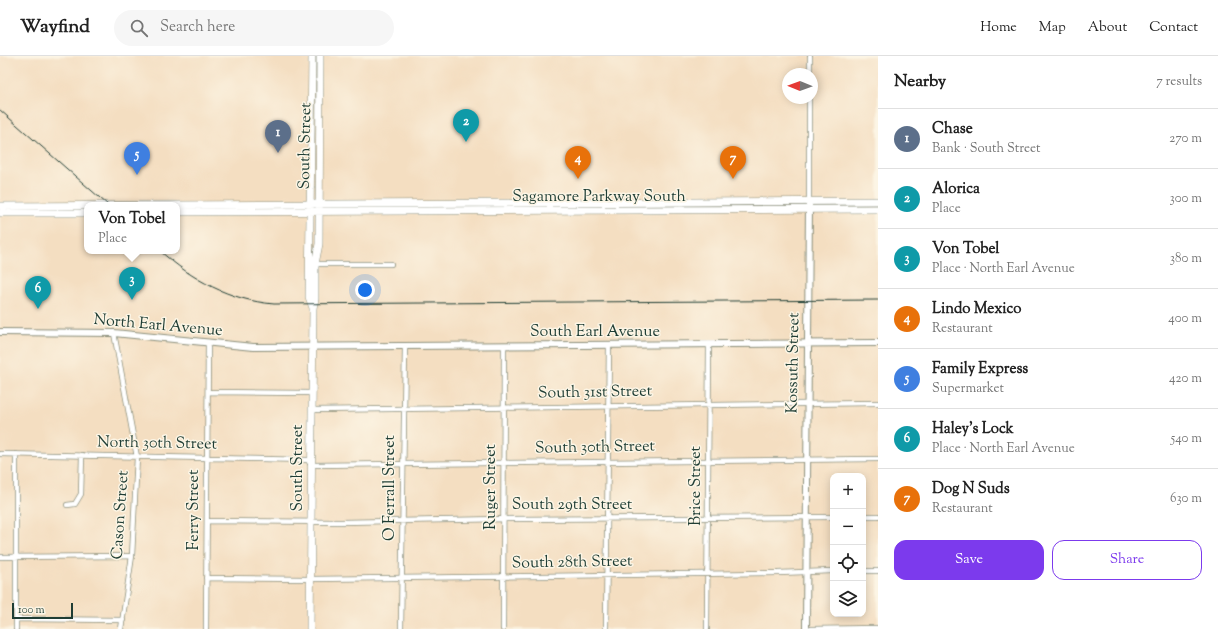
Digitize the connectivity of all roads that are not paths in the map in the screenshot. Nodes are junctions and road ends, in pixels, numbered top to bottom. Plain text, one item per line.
1 (312, 56) edge
2 (320, 56) edge
3 (810, 56) edge
4 (810, 68) edge
5 (810, 104) edge
6 (809, 201) junction
7 (878, 201) edge
8 (311, 203) junction
9 (319, 203) junction
10 (180, 204) edge
11 (84, 205) edge
12 (0, 206) edge
13 (878, 209) edge
14 (809, 210) junction
15 (180, 212) edge
16 (0, 213) edge
17 (84, 213) edge
18 (311, 213) junction
19 (319, 213) junction
20 (315, 264) junction
21 (391, 264) dead end
22 (313, 308) junction
23 (0, 332) edge
24 (114, 333) junction
25 (208, 342) junction
26 (807, 343) junction
27 (878, 343) edge
28 (709, 344) junction
29 (609, 345) junction
30 (504, 346) junction
31 (313, 347) junction
32 (405, 347) junction
33 (208, 392) junction
34 (313, 393) junction
35 (878, 402) edge
36 (807, 403) junction
37 (709, 405) junction
38 (609, 406) junction
39 (504, 407) junction
40 (404, 408) junction
41 (312, 410) junction
42 (0, 454) edge
43 (16, 454) junction
44 (82, 456) junction
45 (137, 457) junction
46 (207, 458) junction
47 (878, 459) edge
48 (709, 460) junction
49 (806, 460) junction
50 (608, 461) junction
51 (504, 462) junction
52 (403, 464) junction
53 (311, 465) junction
54 (67, 505) dead end
55 (866, 516) edge
56 (878, 516) edge
57 (708, 517) junction
58 (806, 517) junction
59 (830, 517) edge
60 (607, 518) junction
61 (504, 519) junction
62 (207, 521) junction
63 (403, 521) junction
64 (311, 522) junction
65 (132, 556) junction
66 (0, 557) edge
67 (16, 557) junction
68 (806, 571) junction
69 (830, 571) edge
70 (866, 571) edge
71 (878, 572) edge
72 (708, 574) junction
73 (607, 575) junction
74 (503, 577) junction
75 (206, 578) junction
76 (402, 578) junction
77 (311, 579) junction
78 (16, 619) junction
79 (123, 620) junction
80 (878, 628) edge
81 (16, 629) edge
82 (121, 629) edge
83 (206, 629) edge
84 (310, 629) edge
85 (401, 629) edge
86 (503, 629) edge
87 (606, 629) edge
88 (707, 629) edge
89 (806, 629) edge
90 (811, 629) edge

1 - 8 main road, South Street
2 - 9 main road, South Street
3 - 4 street
5 - 6 street, Kossuth Street
6 - 7 main road, Sagamore Parkway South
6 - 9 main road, Sagamore Parkway South
6 - 14 street, Kossuth Street
8 - 9 main road, Sagamore Parkway South
8 - 10 main road, Sagamore Parkway South
8 - 18 main road, South Street
9 - 19 main road, South Street
11 - 12 main road, Sagamore Parkway South
13 - 14 main road, Sagamore Parkway South
14 - 19 main road, Sagamore Parkway South
14 - 26 street, Kossuth Street
15 - 18 main road, Sagamore Parkway South
16 - 17 main road
18 - 19 main road, Sagamore Parkway South
18 - 22 main road, South Street
19 - 20 main road, South Street
20 - 21 street
20 - 22 main road, South Street
22 - 31 main road, South Street
23 - 24 street, North Earl Avenue
24 - 25 street, North Earl Avenue
24 - 45 street, Cason Street
25 - 31 street, North Earl Avenue
25 - 33 street, Ferry Street
26 - 27 street, South Earl Avenue
26 - 28 street, South Earl Avenue
26 - 36 street, Kossuth Street
28 - 29 street, South Earl Avenue
28 - 37 street, Brice Street
29 - 30 street, South Earl Avenue
29 - 38 street
30 - 32 street, South Earl Avenue
30 - 39 street, Ruger Street
31 - 32 street, South Earl Avenue
31 - 34 main road, South Street
32 - 40 street, O Ferrall Street
33 - 34 street
33 - 46 street, Ferry Street
34 - 41 main road, South Street
35 - 36 street, South 31st Street
36 - 37 street, South 31st Street
36 - 49 street, Kossuth Street
37 - 38 street, South 31st Street
37 - 48 street, Brice Street
38 - 39 street, South 31st Street
38 - 50 street
39 - 40 street, South 31st Street
39 - 51 street, Ruger Street
40 - 41 street, South 31st Street
40 - 52 street, O Ferrall Street
41 - 53 main road, South Street
42 - 43 street, North 30th Street
43 - 44 street, North 30th Street
43 - 67 street
44 - 45 street, North 30th Street
44 - 54 street
45 - 46 street, North 30th Street
45 - 65 street, Cason Street
46 - 53 street, North 30th Street
46 - 62 street, Ferry Street
47 - 49 street, South 30th Street
48 - 49 street, South 30th Street
48 - 50 street, South 30th Street
48 - 57 street, Brice Street
49 - 58 street, Kossuth Street
50 - 51 street, South 30th Street
50 - 60 street
51 - 52 street, South 30th Street
51 - 61 street, Ruger Street
52 - 53 street, South 30th Street
52 - 63 street, O Ferrall Street
53 - 64 main road, South Street
55 - 56 street
57 - 58 street, South 29th Street
57 - 60 street, South 29th Street
57 - 72 street, Brice Street
58 - 59 street, South 29th Street
58 - 68 street, Kossuth Street
60 - 61 street, South 29th Street
60 - 73 street
61 - 63 street, South 29th Street
61 - 74 street, Ruger Street
62 - 64 street, South 29th Street
62 - 75 street, Ferry Street
63 - 64 street, South 29th Street
63 - 76 street, O Ferrall Street
64 - 77 main road, South Street
65 - 67 street
65 - 79 street, Cason Street
66 - 67 street
67 - 78 street
68 - 69 street, South 28th Street
68 - 72 street, South 28th Street
68 - 89 street, Kossuth Street
70 - 71 street
72 - 73 street, South 28th Street
72 - 88 street, Brice Street
73 - 74 street, South 28th Street
73 - 87 street
74 - 76 street, South 28th Street
74 - 86 street, Ruger Street
75 - 77 street, South 28th Street
75 - 83 street, Ferry Street
76 - 77 street, South 28th Street
76 - 85 street, O Ferrall Street
77 - 84 main road, South Street
78 - 79 street
78 - 81 street
79 - 82 street, Cason Street
80 - 90 street

